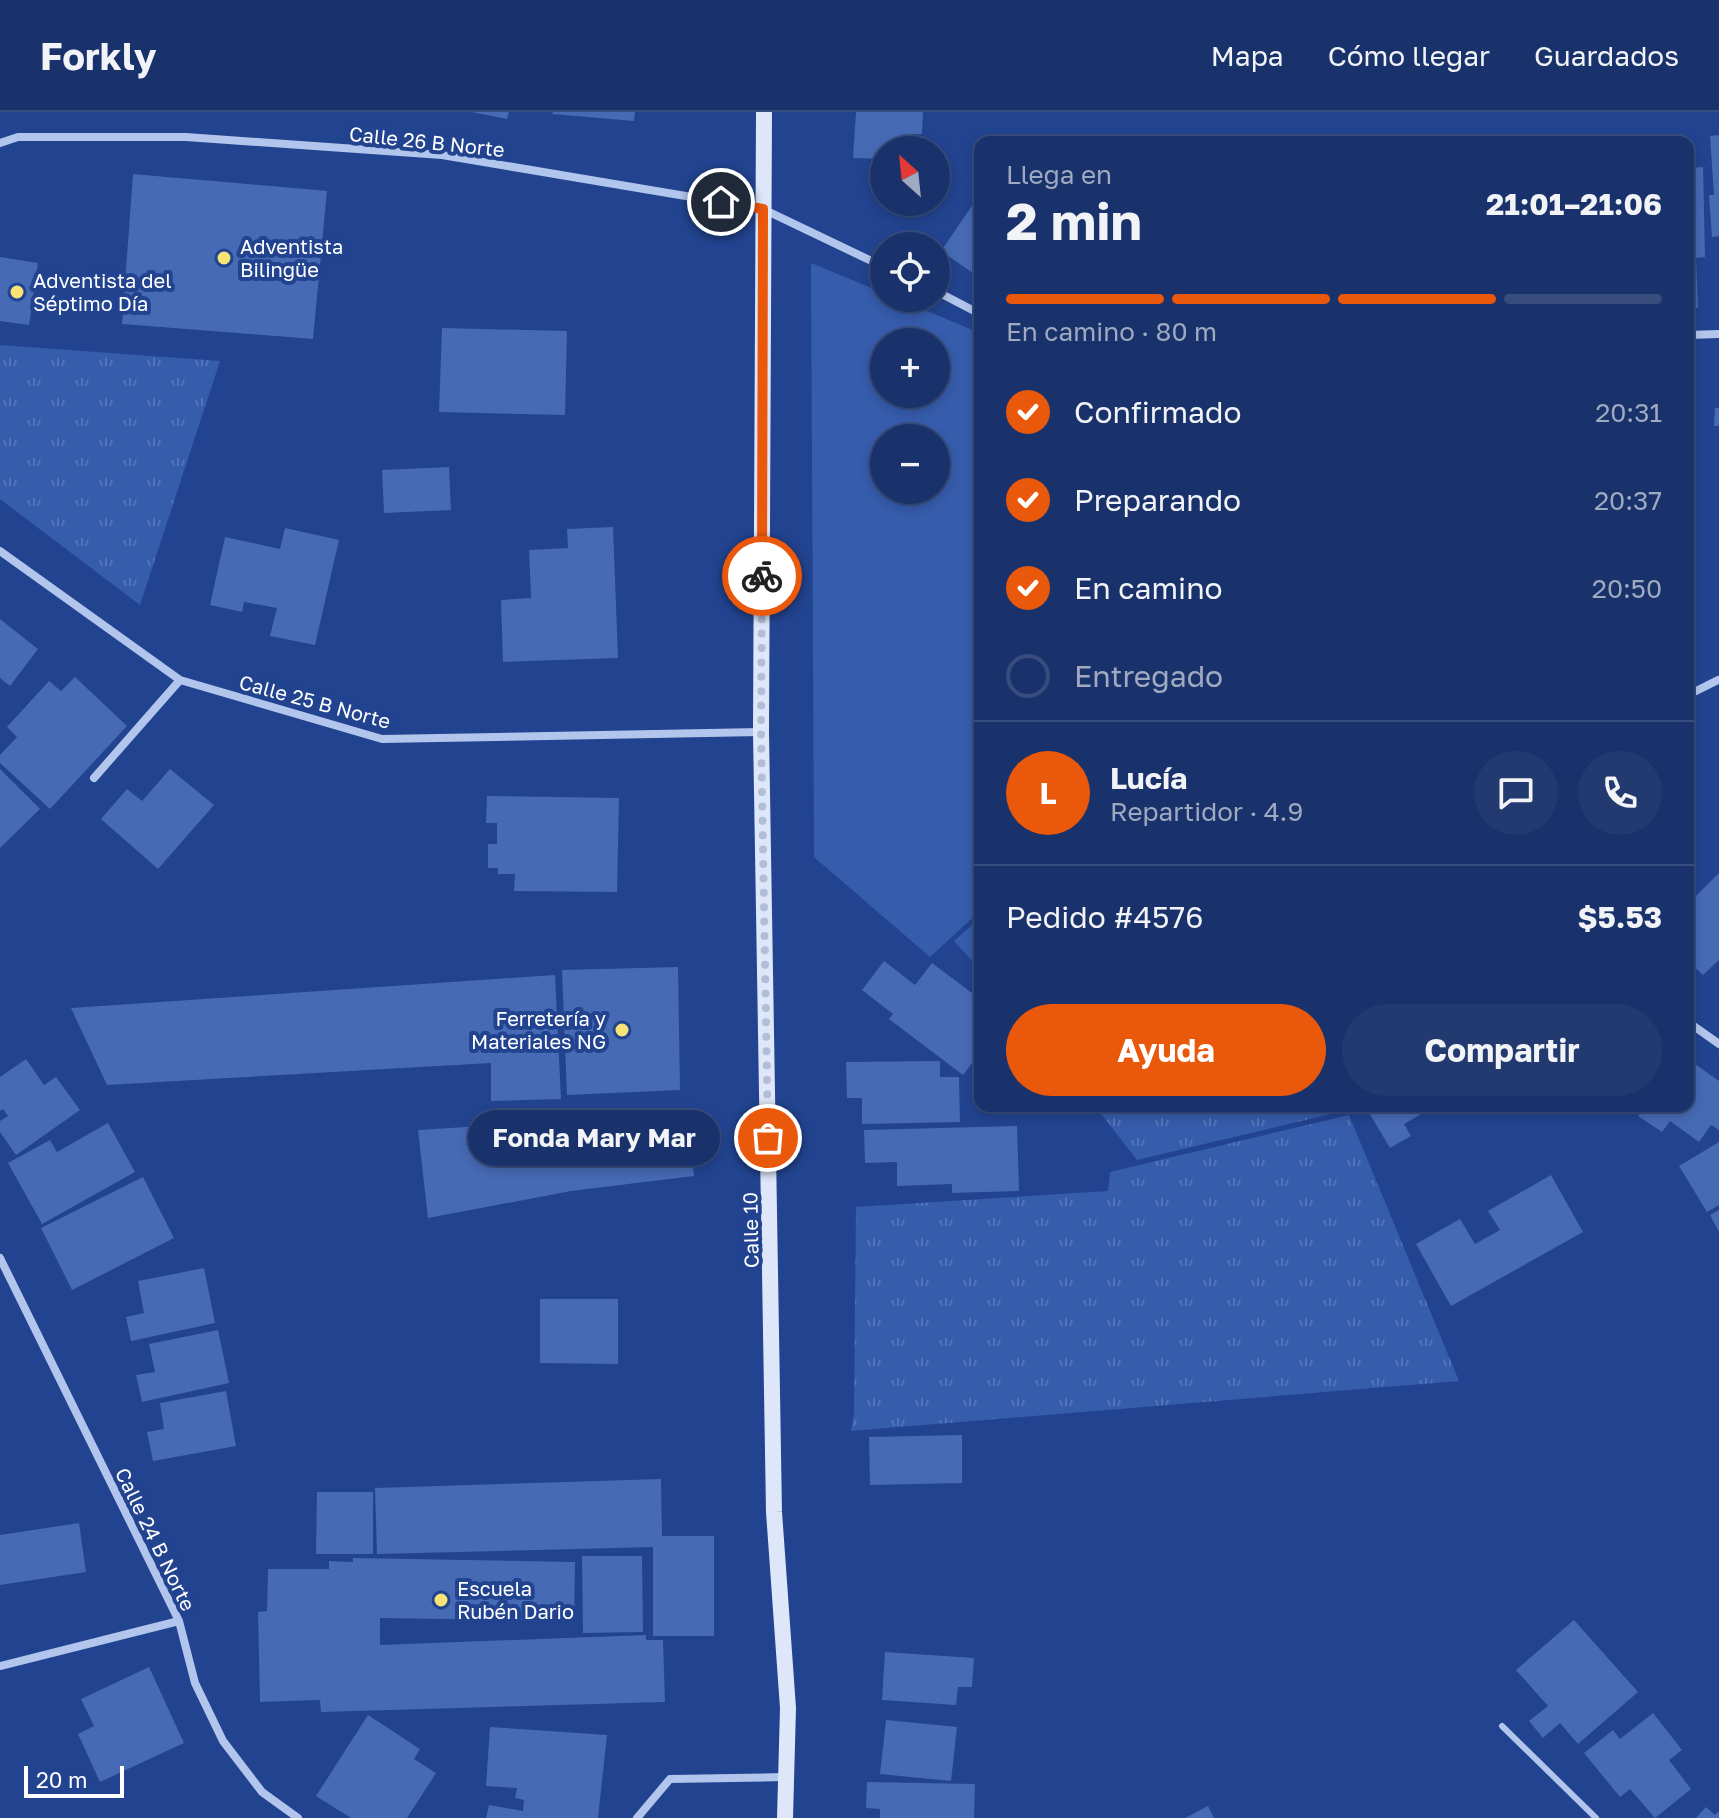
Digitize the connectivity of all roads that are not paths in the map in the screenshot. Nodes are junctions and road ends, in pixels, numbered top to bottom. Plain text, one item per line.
1 (764, 112) edge
2 (0, 143) edge
3 (763, 209) junction
4 (870, 260) edge
5 (950, 298) edge
6 (974, 311) edge
7 (1719, 334) edge
8 (1694, 335) edge
9 (0, 551) edge
10 (180, 680) junction
11 (1718, 680) edge
12 (1694, 692) edge
13 (761, 732) junction
14 (94, 778) dead end
15 (1694, 1026) edge
16 (1719, 1044) edge
17 (0, 1258) edge
18 (179, 1621) junction
19 (0, 1666) edge
20 (1502, 1726) dead end
21 (786, 1777) junction
22 (298, 1818) edge
23 (637, 1818) edge
24 (785, 1818) edge
25 (1596, 1818) edge

1 - 3 main road, Calle 10
2 - 3 street, Calle 26 B Norte
3 - 4 street, Calle 26 B Norte
3 - 13 main road, Calle 10
5 - 6 street
7 - 8 street
9 - 10 street, Calle 25 B Norte
10 - 13 street, Calle 25 B Norte
10 - 14 street
11 - 12 street
13 - 21 main road, Calle 10
15 - 16 street
17 - 18 street, Calle 24 B Norte
18 - 19 street
18 - 22 street, Calle 24 B Norte
20 - 25 lane
21 - 23 street
21 - 24 main road, Calle 10

